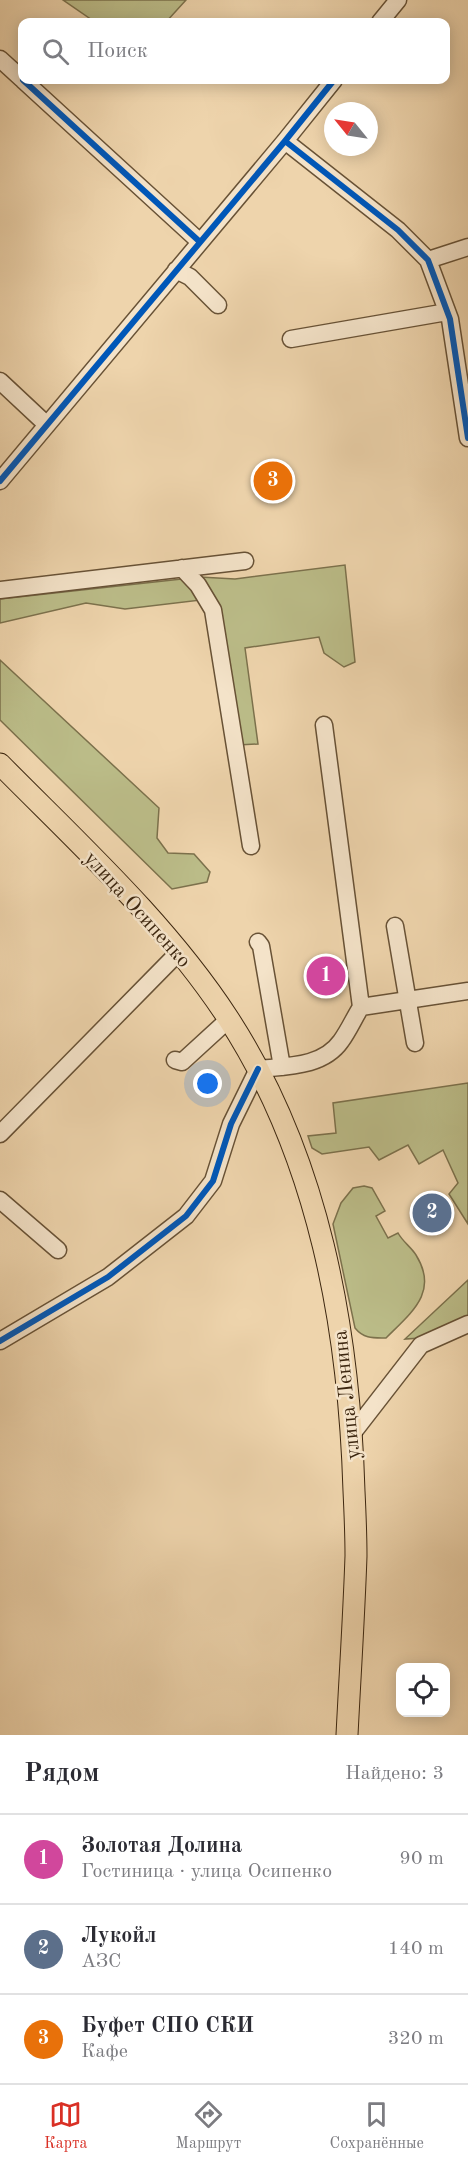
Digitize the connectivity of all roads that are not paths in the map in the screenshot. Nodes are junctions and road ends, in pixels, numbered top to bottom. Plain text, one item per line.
1 (398, 0) edge
2 (383, 18) edge
3 (0, 59) edge
4 (18, 75) edge
5 (28, 84) edge
6 (331, 84) edge
7 (285, 141) junction
8 (200, 242) junction
9 (468, 247) edge
10 (428, 260) junction
11 (176, 270) junction
12 (218, 305) dead end
13 (447, 312) junction
14 (291, 339) dead end
15 (0, 381) edge
16 (47, 425) junction
17 (468, 438) edge
18 (0, 481) edge
19 (245, 561) dead end
20 (182, 568) junction
21 (0, 590) edge
22 (324, 725) dead end
23 (0, 764) edge
24 (251, 846) dead end
25 (395, 926) dead end
26 (258, 942) dead end
27 (179, 952) junction
28 (468, 991) edge
29 (408, 1000) junction
30 (361, 1007) junction
31 (229, 1019) junction
32 (415, 1043) dead end
33 (175, 1060) dead end
34 (282, 1066) junction
35 (258, 1069) junction
36 (0, 1134) edge
37 (0, 1200) edge
38 (58, 1250) dead end
39 (468, 1324) edge
40 (0, 1341) edge
41 (352, 1434) junction
42 (347, 1735) edge

1 - 2 street
3 - 4 street
5 - 8 street
6 - 7 street
7 - 8 street
7 - 10 street
8 - 11 street
9 - 10 street
10 - 13 street
11 - 12 street
11 - 16 street
13 - 14 street
13 - 17 street
15 - 16 street
16 - 18 street
19 - 20 street
20 - 21 street
20 - 24 street
22 - 30 street
23 - 27 main road, улица Осипенко
25 - 29 street
26 - 34 street
27 - 31 main road, улица Осипенко
27 - 36 street
28 - 29 street
29 - 30 street
29 - 32 street
30 - 34 street
31 - 33 street
31 - 35 main road, улица Осипенко
34 - 35 street
35 - 40 street
35 - 41 main road, улица Ленина
37 - 38 street
39 - 41 street
41 - 42 main road, улица Ленина

